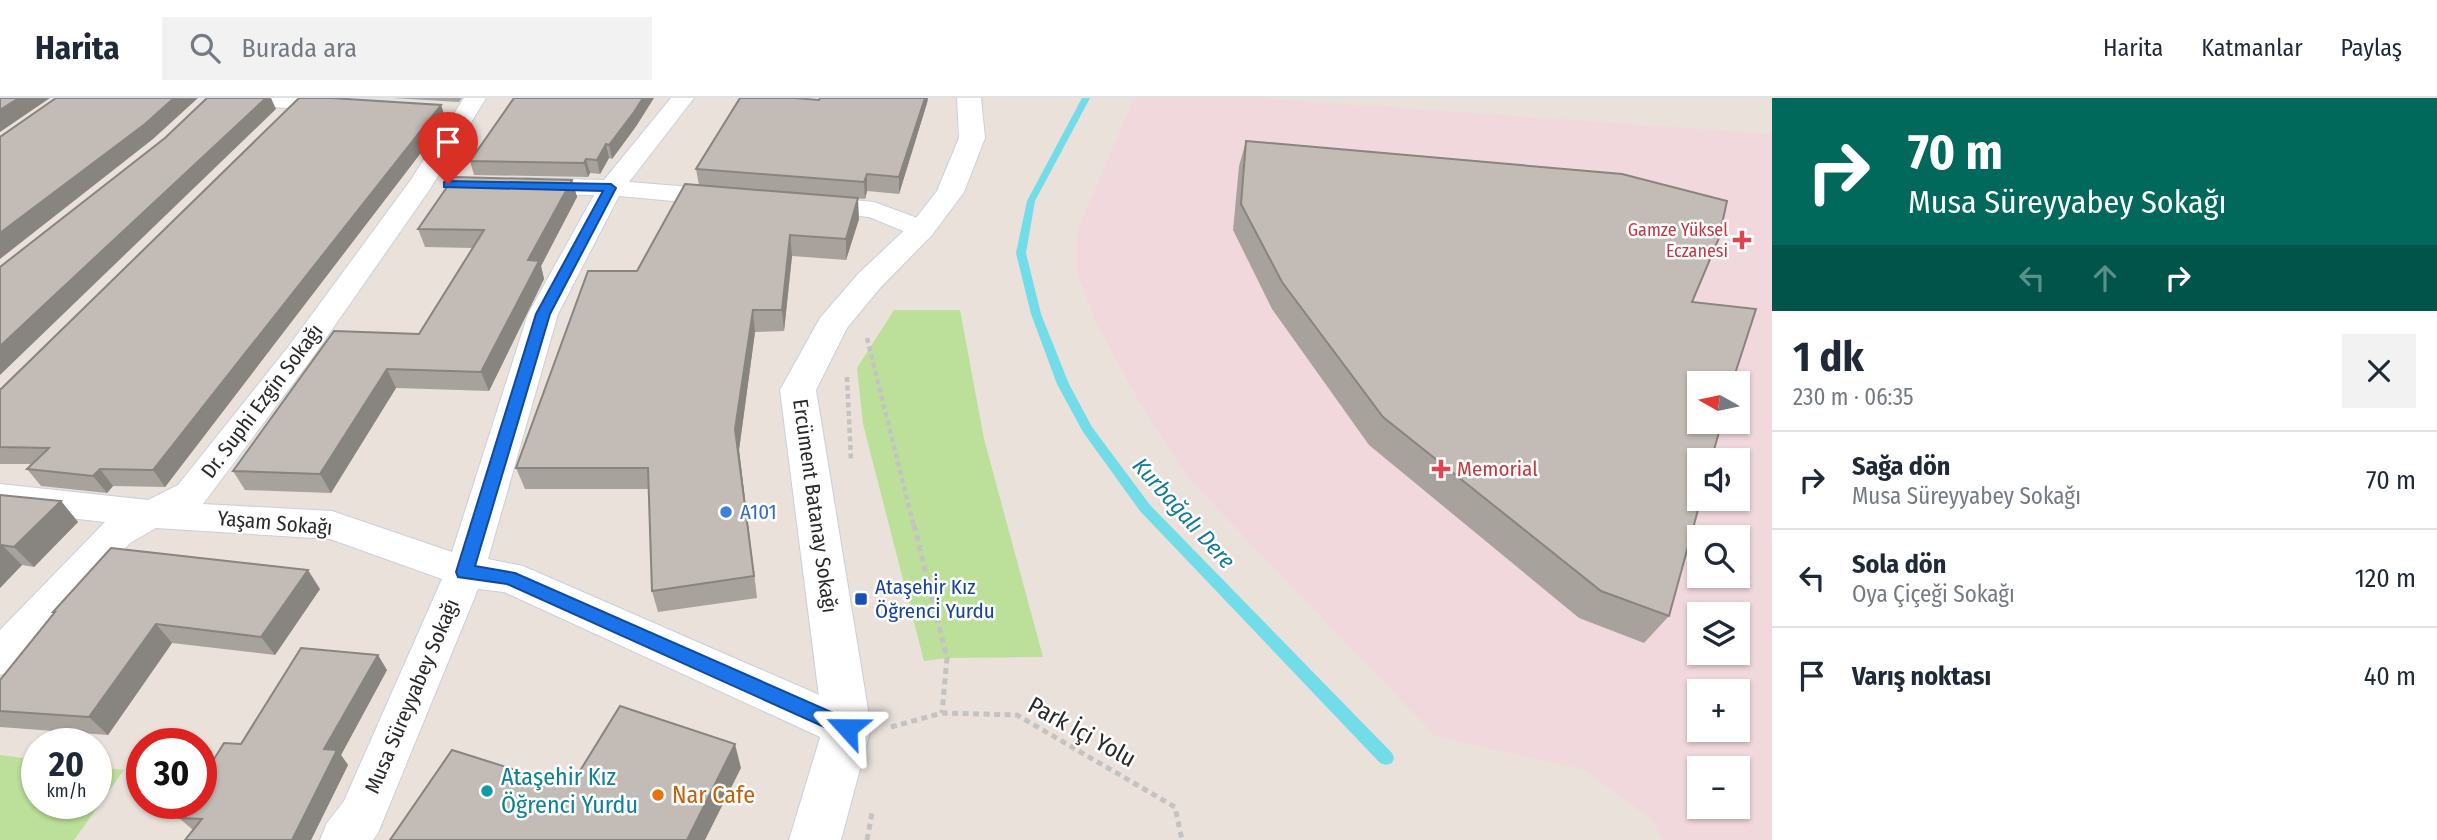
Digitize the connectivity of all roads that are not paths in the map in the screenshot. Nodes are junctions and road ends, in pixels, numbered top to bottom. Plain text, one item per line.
1 (247, 98) edge
2 (683, 98) edge
3 (969, 98) edge
4 (306, 101) edge
5 (369, 107) edge
6 (460, 107) edge
7 (279, 123) edge
8 (502, 186) edge
9 (611, 188) junction
10 (749, 199) edge
11 (791, 203) edge
12 (922, 229) junction
13 (0, 497) edge
14 (151, 514) junction
15 (465, 572) junction
16 (0, 657) edge
17 (847, 728) junction
18 (344, 840) edge
19 (815, 840) edge

1 - 4 street
2 - 9 street, Musa Süreyyabey Sokağı
3 - 12 street, Ercüment Batanay Sokağı
4 - 5 street
4 - 7 street
6 - 14 street, Dr. Suphi Ezgin Sokağı
8 - 9 street
9 - 10 street
9 - 15 street, Musa Süreyyabey Sokağı
11 - 12 street
12 - 17 street, Ercüment Batanay Sokağı
13 - 14 street, Yaşam Sokağı
14 - 15 street, Yaşam Sokağı
14 - 16 street, Dr. Suphi Ezgin Sokağı
15 - 17 street, Yaşam Sokağı
15 - 18 street, Musa Süreyyabey Sokağı
17 - 19 street, Ercüment Batanay Sokağı

